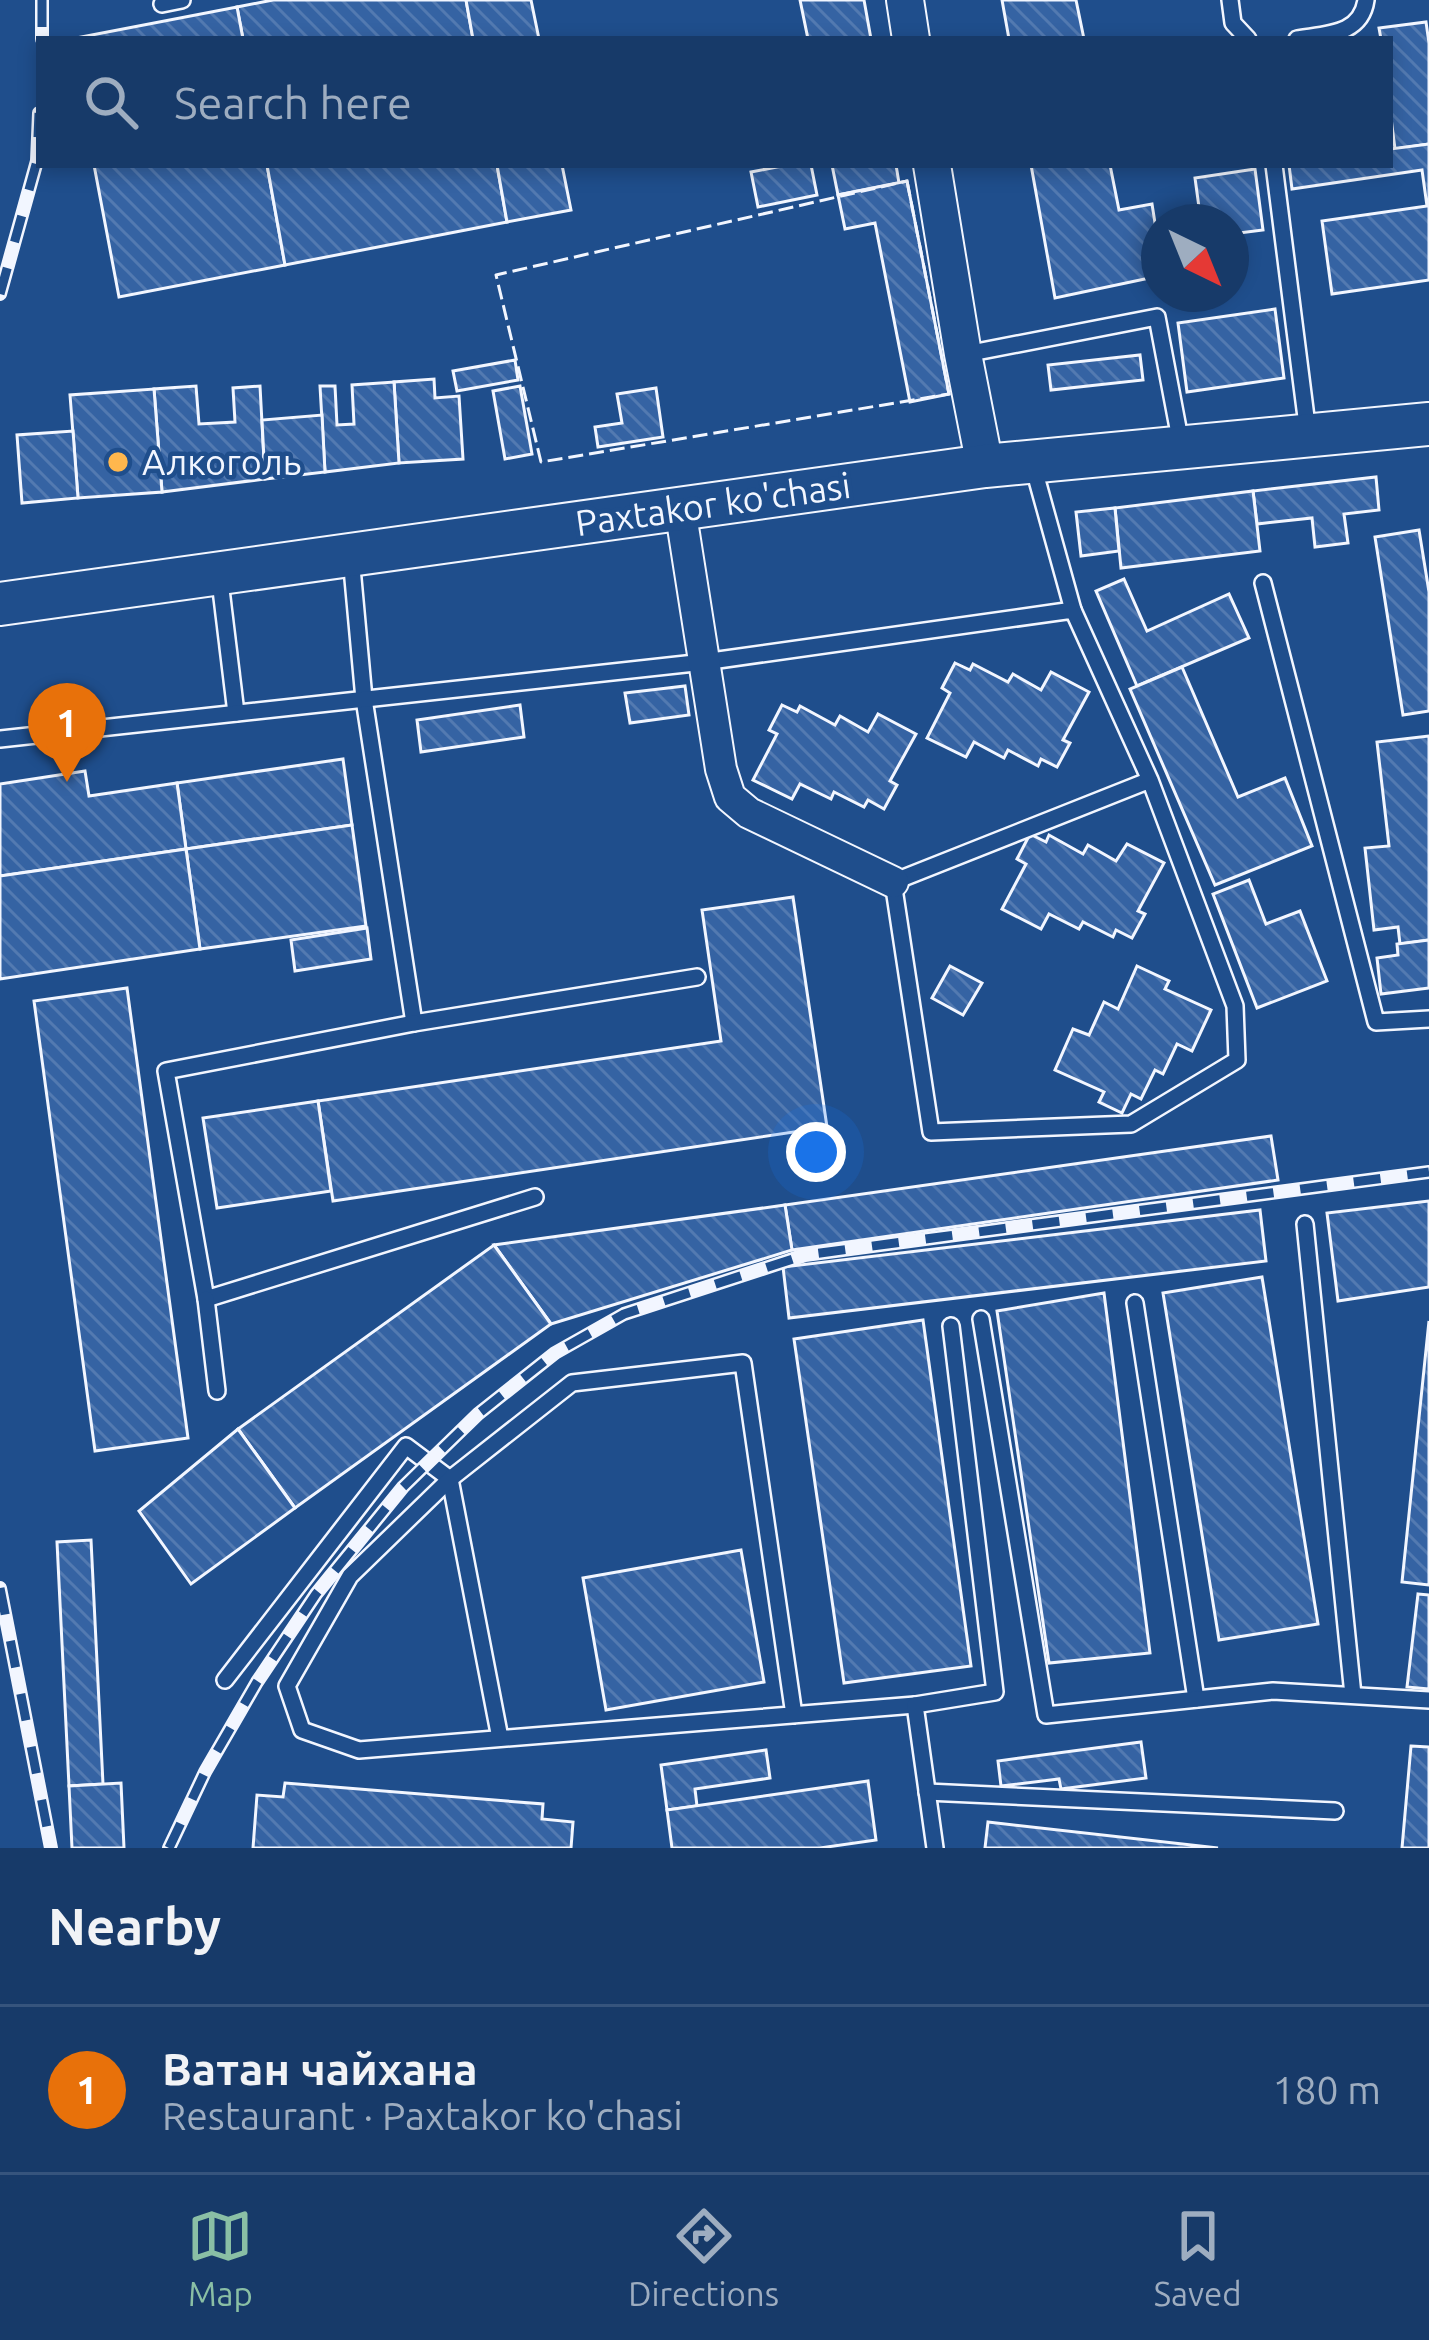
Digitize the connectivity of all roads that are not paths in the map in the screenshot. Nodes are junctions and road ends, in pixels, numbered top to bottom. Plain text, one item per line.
1 (182, 0) edge
2 (905, 0) edge
3 (1230, 0) edge
4 (1366, 0) edge
5 (162, 4) dead end
6 (911, 36) edge
7 (1245, 36) edge
8 (1317, 36) edge
9 (932, 168) edge
10 (1274, 168) edge
11 (963, 354) junction
12 (1429, 424) edge
13 (1308, 436) junction
14 (1182, 448) junction
15 (1032, 462) junction
16 (986, 466) junction
17 (680, 508) junction
18 (351, 554) junction
19 (219, 572) junction
20 (1263, 583) dead end
21 (0, 604) edge
22 (1073, 610) junction
23 (704, 662) junction
24 (364, 699) junction
25 (236, 713) junction
26 (0, 739) edge
27 (1150, 780) junction
28 (893, 882) junction
29 (697, 977) dead end
30 (1429, 1019) edge
31 (414, 1023) junction
32 (535, 1197) dead end
33 (1305, 1224) dead end
34 (206, 1299) junction
35 (1135, 1303) dead end
36 (980, 1319) dead end
37 (951, 1326) dead end
38 (217, 1391) dead end
39 (450, 1479) junction
40 (225, 1680) dead end
41 (1353, 1696) junction
42 (1196, 1699) junction
43 (1429, 1700) edge
44 (915, 1705) junction
45 (794, 1714) junction
46 (500, 1738) junction
47 (927, 1792) junction
48 (1335, 1811) dead end
49 (935, 1848) edge

1 - 5 lane
2 - 6 street
3 - 7 lane
4 - 8 lane
9 - 11 street
10 - 13 lane
11 - 14 lane
11 - 16 street
12 - 13 main road, Paxtakor ko'chasi
13 - 14 main road, Paxtakor ko'chasi
14 - 15 main road, Paxtakor ko'chasi
15 - 16 main road, Paxtakor ko'chasi
15 - 22 lane
16 - 17 main road, Paxtakor ko'chasi
17 - 18 main road, Paxtakor ko'chasi
17 - 23 street
18 - 19 main road, Paxtakor ko'chasi
18 - 24 lane
19 - 21 main road, Paxtakor ko'chasi
19 - 25 lane
20 - 30 lane
22 - 23 lane
22 - 27 lane
23 - 24 lane
23 - 28 street
24 - 25 lane
24 - 31 lane
25 - 26 lane
27 - 28 lane
27 - 28 lane
29 - 31 lane
31 - 34 lane
32 - 34 lane
33 - 41 lane
34 - 38 lane
35 - 42 lane
36 - 42 lane
37 - 44 lane
39 - 40 lane
39 - 45 lane
39 - 46 lane
39 - 46 lane
41 - 42 lane
41 - 43 lane
44 - 45 lane
44 - 47 lane
45 - 46 lane
47 - 48 lane
47 - 49 lane

